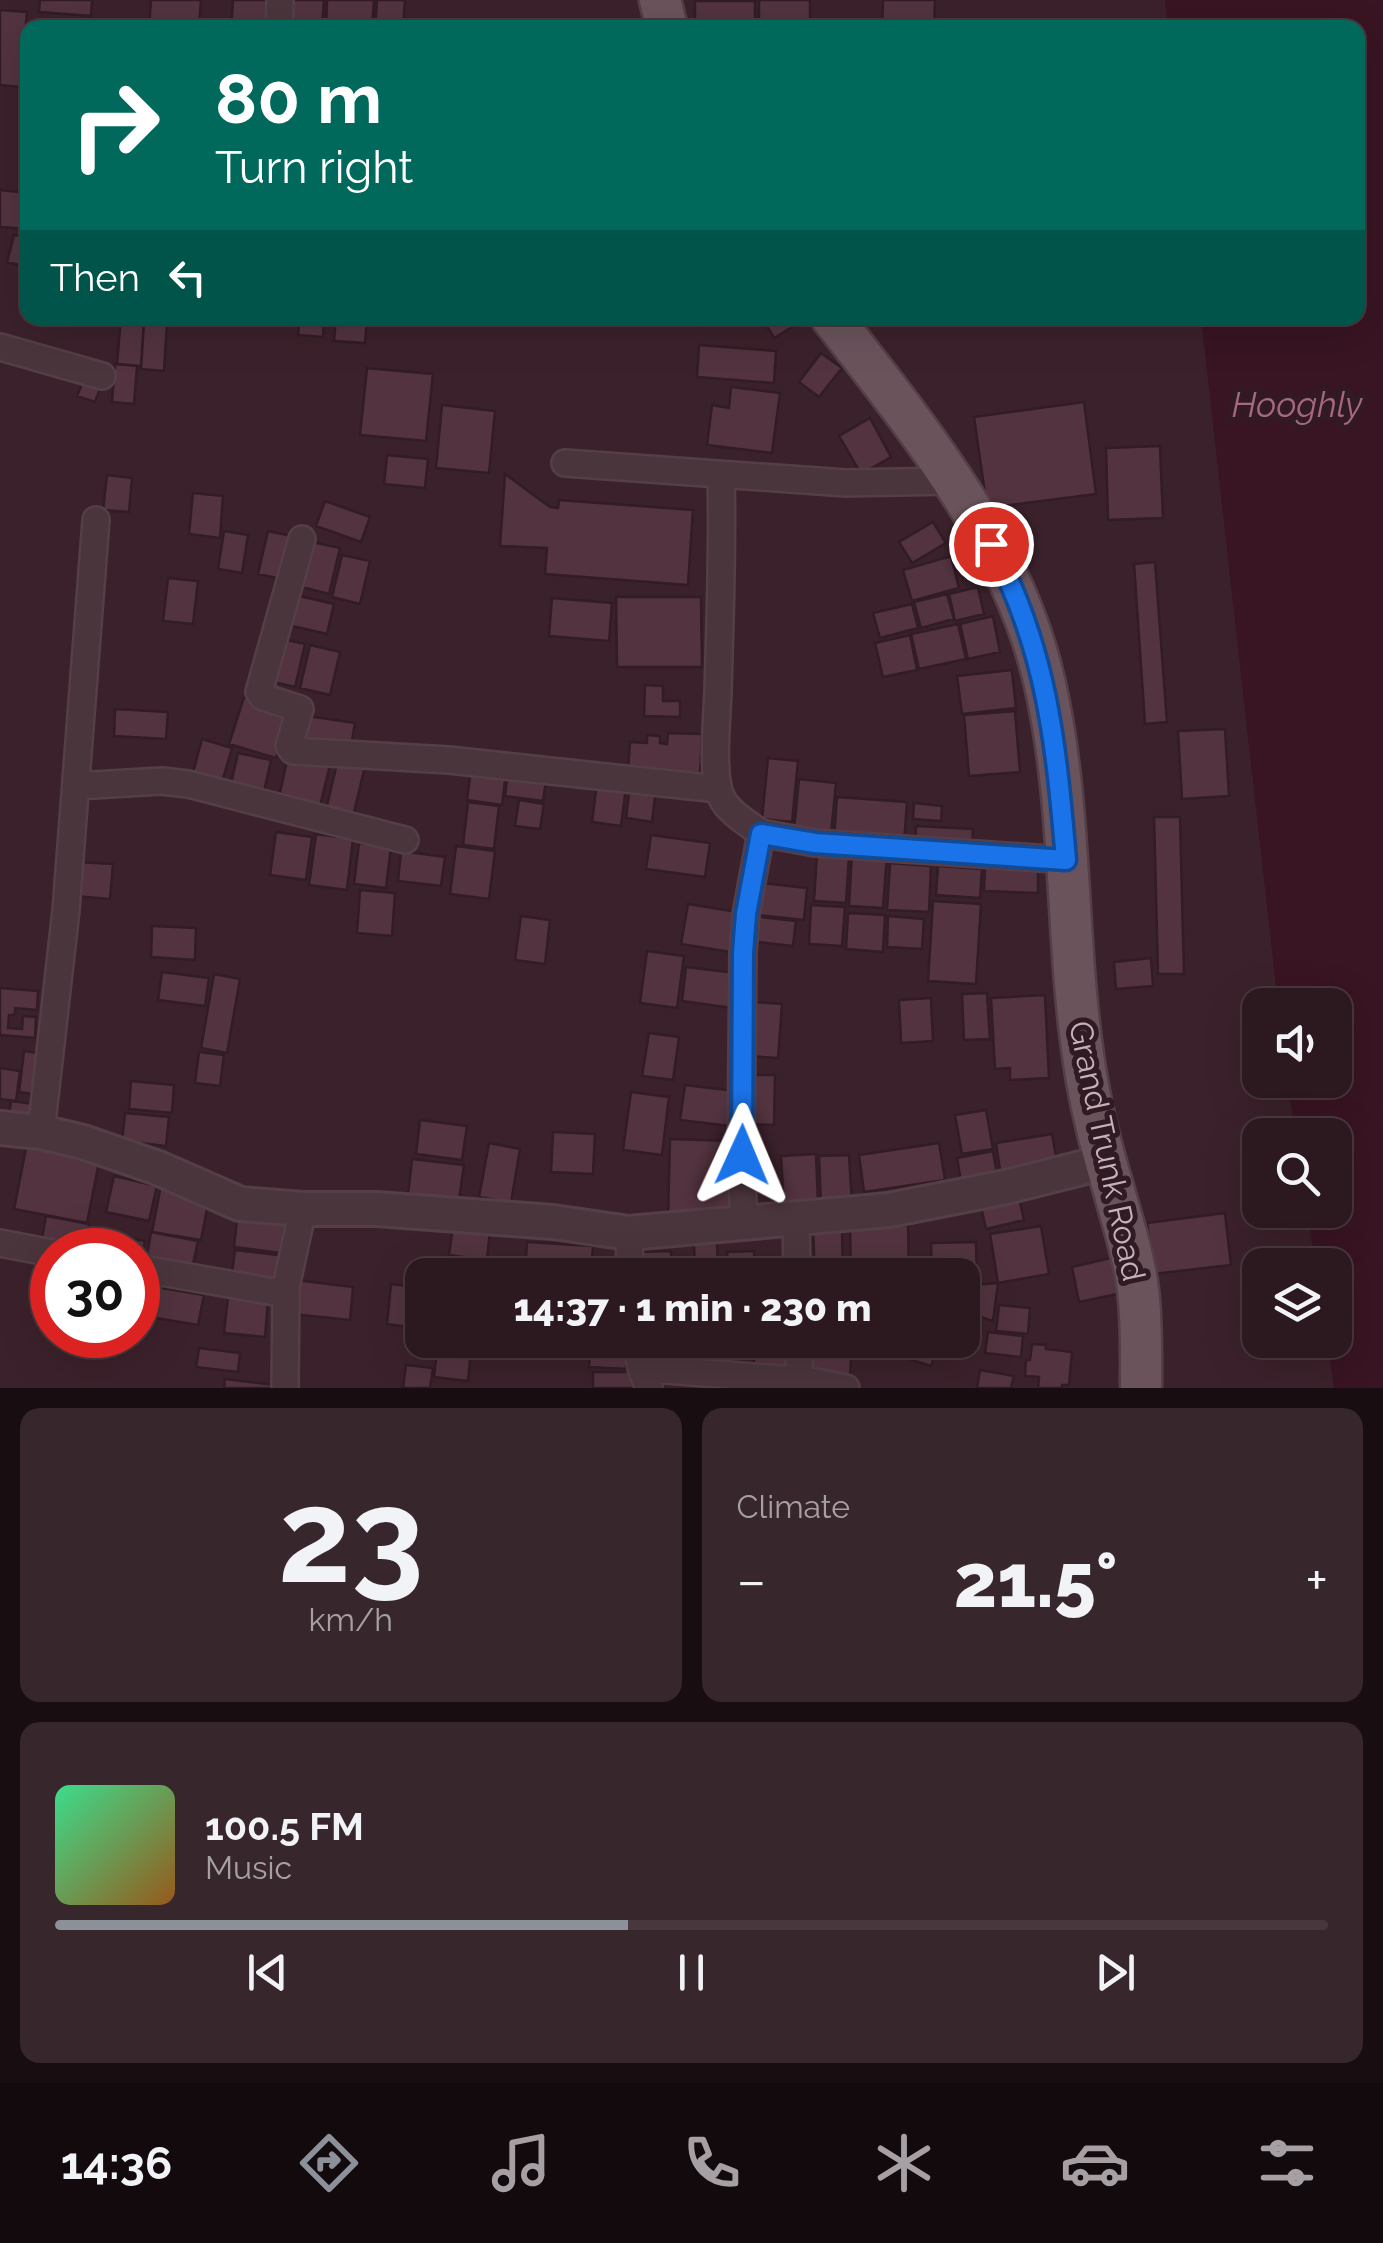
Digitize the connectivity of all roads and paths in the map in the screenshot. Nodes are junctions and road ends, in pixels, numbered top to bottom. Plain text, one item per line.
1 (837, 325) edge
2 (0, 347) edge
3 (102, 376) dead end
4 (566, 464) dead end
5 (722, 476) junction
6 (953, 482) junction
7 (96, 520) dead end
8 (302, 539) dead end
9 (76, 786) junction
10 (718, 788) junction
11 (761, 834) junction
12 (406, 840) dead end
13 (1066, 860) junction
14 (0, 1128) edge
15 (41, 1132) junction
16 (1105, 1162) junction
17 (303, 1209) junction
18 (796, 1220) junction
19 (744, 1224) junction
20 (629, 1234) junction
21 (0, 1243) edge
22 (30, 1249) edge
23 (630, 1258) edge
24 (797, 1258) edge
25 (160, 1272) edge
26 (286, 1287) junction
27 (800, 1358) edge
28 (645, 1378) edge
29 (796, 1378) junction
30 (285, 1388) edge
31 (846, 1388) edge
32 (1141, 1388) edge

1 - 6 main road, Grand Trunk Road
2 - 3 street
4 - 5 street
5 - 6 street
5 - 10 street
6 - 13 main road, Grand Trunk Road
7 - 9 street
8 - 10 street
9 - 12 street
9 - 15 street
10 - 11 street
11 - 13 street
11 - 19 street
13 - 16 main road, Grand Trunk Road
14 - 15 street
15 - 17 street
16 - 18 street
16 - 32 main road, Grand Trunk Road
17 - 20 street
17 - 26 street
18 - 19 street
18 - 24 street
19 - 20 street
20 - 23 street
21 - 22 street
25 - 26 street
26 - 30 street
27 - 29 street
28 - 29 street
29 - 31 street

